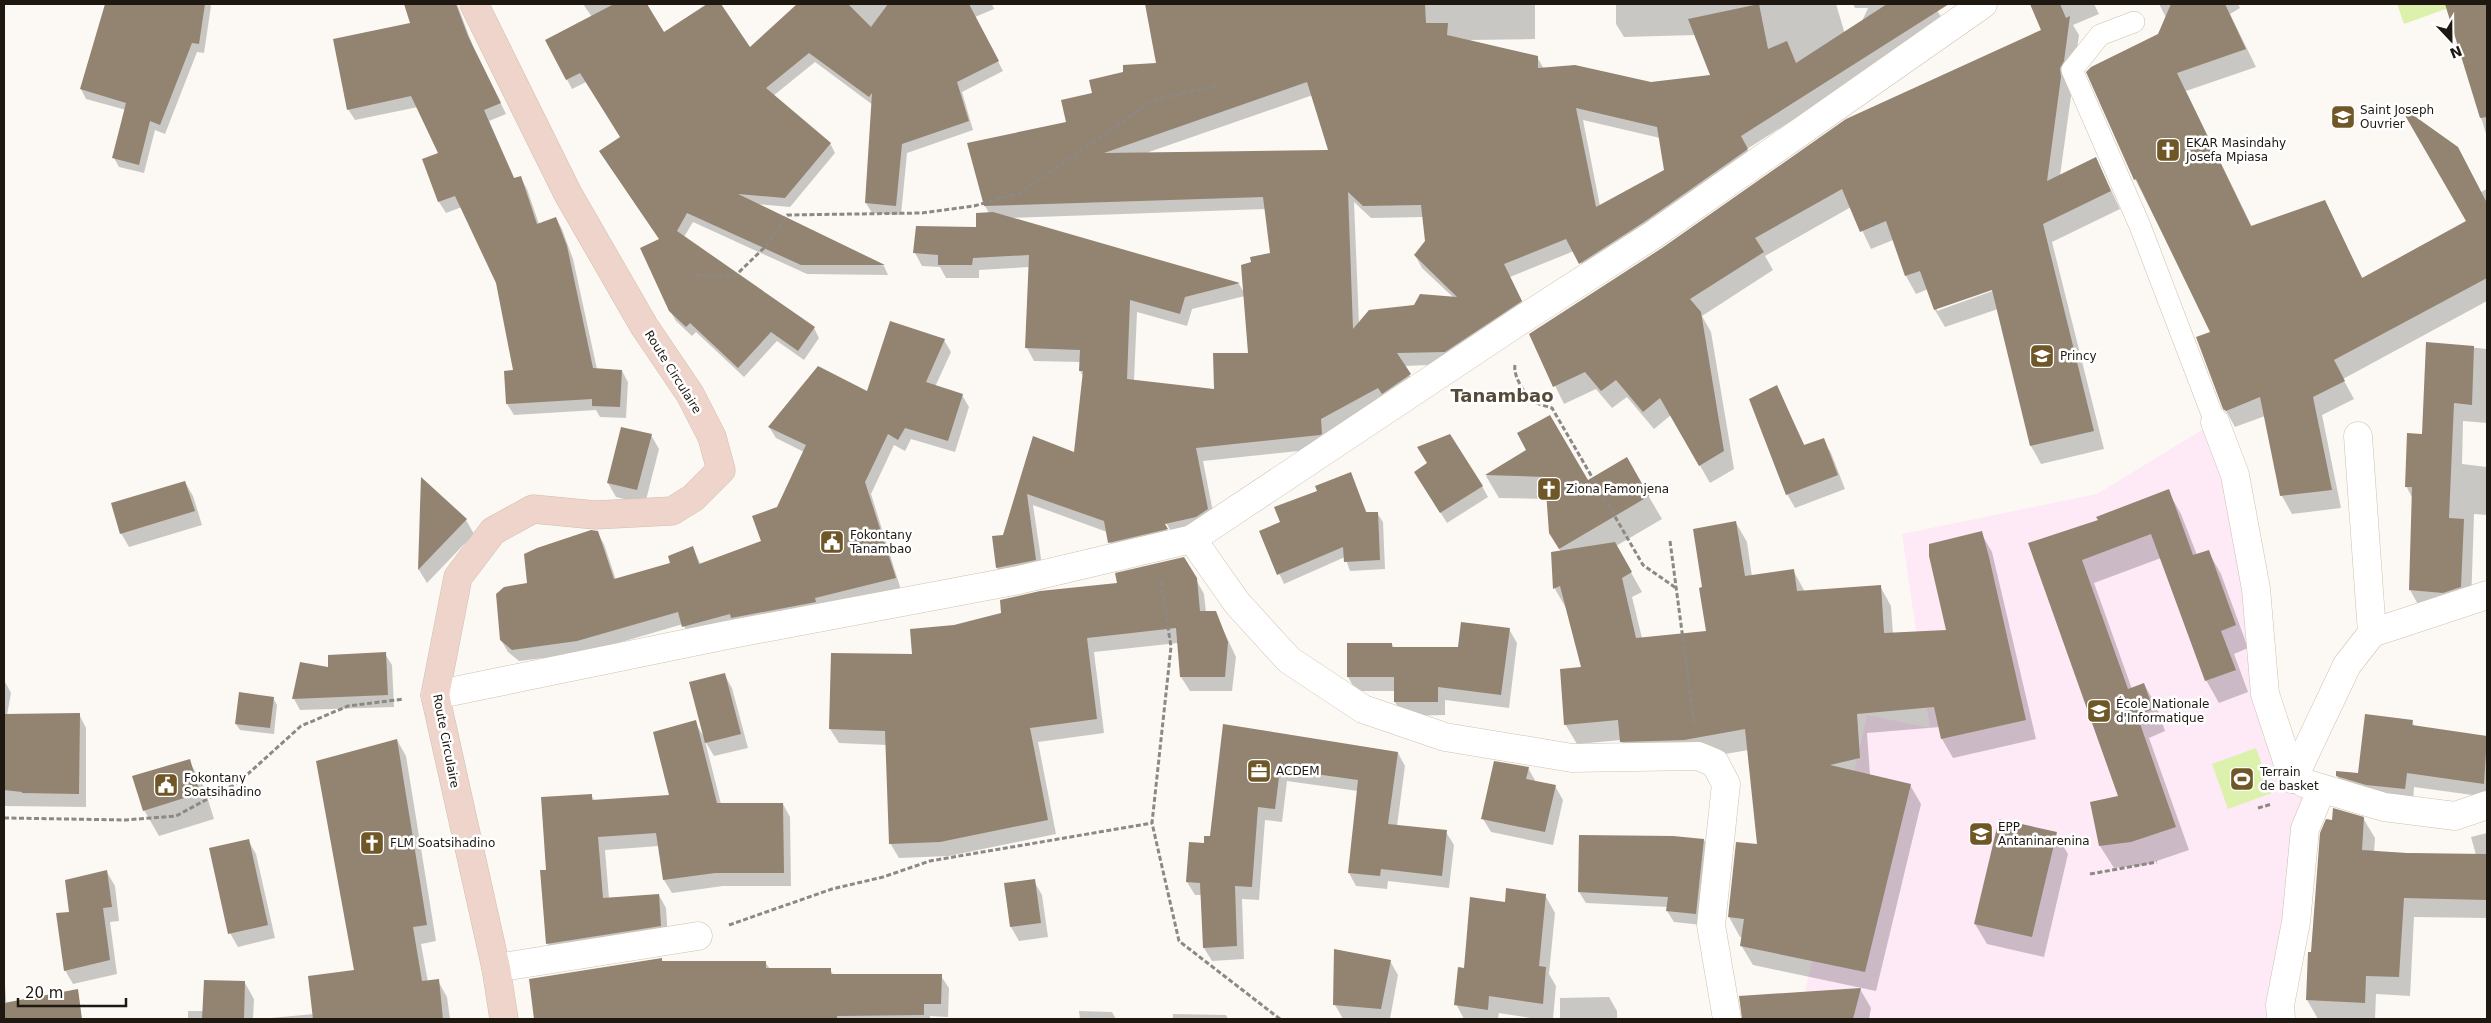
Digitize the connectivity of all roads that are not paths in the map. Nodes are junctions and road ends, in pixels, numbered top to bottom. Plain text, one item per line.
1 (474, 4) edge
2 (1983, 4) edge
3 (2134, 22) dead end
4 (2215, 422) joint
5 (2358, 436) dead end
6 (1192, 539) junction
7 (2487, 595) edge
8 (2372, 633) junction
9 (435, 695) junction
10 (2293, 779) junction
11 (2321, 790) junction
12 (2487, 805) edge
13 (698, 936) road end
14 (496, 968) junction
15 (504, 1019) edge
16 (1727, 1019) edge
17 (2281, 1019) edge

1 - 9 street, Route Circulaire
2 - 6 street
3 - 4 lane
4 - 10 street
5 - 8 street
6 - 9 street
6 - 16 street
7 - 8 street
8 - 10 street
9 - 14 street, Route Circulaire
10 - 11 street
11 - 12 street
11 - 17 street
13 - 14 street
14 - 15 street, Route Circulaire

